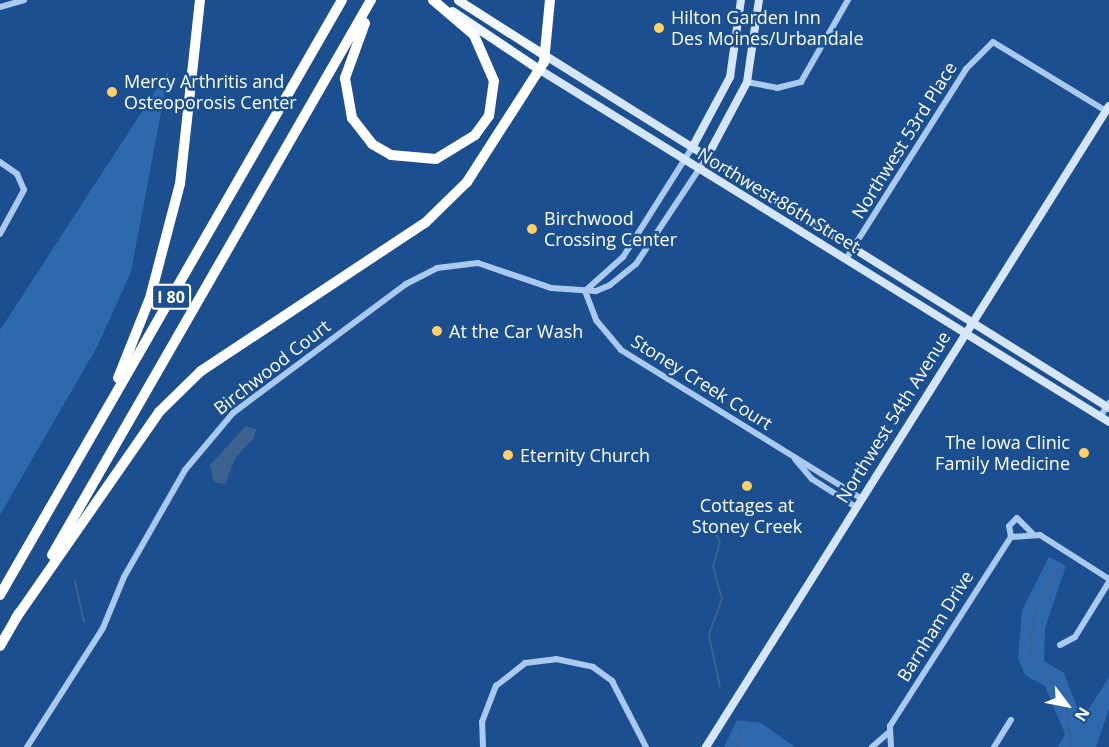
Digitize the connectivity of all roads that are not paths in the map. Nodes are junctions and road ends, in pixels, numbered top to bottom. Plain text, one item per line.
1 (24, 0) edge
2 (200, 0) edge
3 (342, 0) edge
4 (371, 0) edge
5 (376, 0) edge
6 (434, 0) edge
7 (458, 0) edge
8 (550, 0) edge
9 (741, 0) edge
10 (759, 0) edge
11 (848, 0) edge
12 (0, 7) edge
13 (546, 56) junction
14 (540, 70) junction
15 (747, 82) junction
16 (1107, 109) edge
17 (692, 148) junction
18 (706, 157) junction
19 (683, 161) junction
20 (0, 162) edge
21 (697, 170) junction
22 (0, 234) edge
23 (853, 249) junction
24 (846, 259) junction
25 (585, 291) junction
26 (972, 323) junction
27 (965, 333) junction
28 (1108, 406) edge
29 (1100, 417) junction
30 (101, 418) junction
31 (1109, 422) edge
32 (795, 459) junction
33 (861, 498) junction
34 (856, 507) junction
35 (1032, 533) junction
36 (1011, 537) junction
37 (1109, 581) edge
38 (0, 595) edge
39 (16, 618) junction
40 (1060, 645) dead end
41 (0, 646) edge
42 (1011, 720) dead end
43 (888, 733) junction
44 (27, 747) edge
45 (483, 747) edge
46 (646, 747) edge
47 (706, 747) edge
48 (872, 747) edge
49 (891, 747) edge
50 (994, 747) edge

1 - 12 street
2 - 30 highway
3 - 30 highway, I 80
4 - 39 highway, I 80
5 - 6 highway
6 - 14 main road, Northwest 86th Street
7 - 13 main road, Northwest 86th Street
8 - 13 highway
9 - 17 main road
10 - 15 main road
11 - 15 street
13 - 14 highway
13 - 17 main road, Northwest 86th Street
14 - 19 main road, Northwest 86th Street
14 - 39 highway
15 - 18 main road
16 - 23 street, Northwest 53rd Place
16 - 26 main road, Northwest 54th Avenue
17 - 18 main road, Northwest 86th Street
17 - 19 street
18 - 21 street, Birchwood Court
18 - 23 main road, Northwest 86th Street
19 - 21 main road, Northwest 86th Street
19 - 25 street
20 - 22 street
21 - 24 main road, Northwest 86th Street
21 - 25 street, Birchwood Court
23 - 24 street, Northwest 53rd Place
23 - 26 main road, Northwest 86th Street
24 - 27 main road, Northwest 86th Street
25 - 32 street, Stoney Creek Court
25 - 44 street, Birchwood Court
26 - 27 main road, Northwest 54th Avenue
26 - 28 main road, Northwest 86th Street
27 - 29 main road, Northwest 86th Street
27 - 33 main road, Northwest 54th Avenue
28 - 29 street
29 - 31 main road, Northwest 86th Street
30 - 38 highway, I 80
32 - 33 street, Stoney Creek Court
32 - 34 street, Stoney Creek Court
33 - 34 main road, Northwest 54th Avenue
34 - 47 main road, Northwest 54th Avenue
35 - 36 street
35 - 36 street
35 - 37 street
36 - 43 street, Barnham Drive
37 - 40 street
39 - 41 highway, I 80
42 - 50 street
43 - 48 street
43 - 49 street
45 - 46 street

